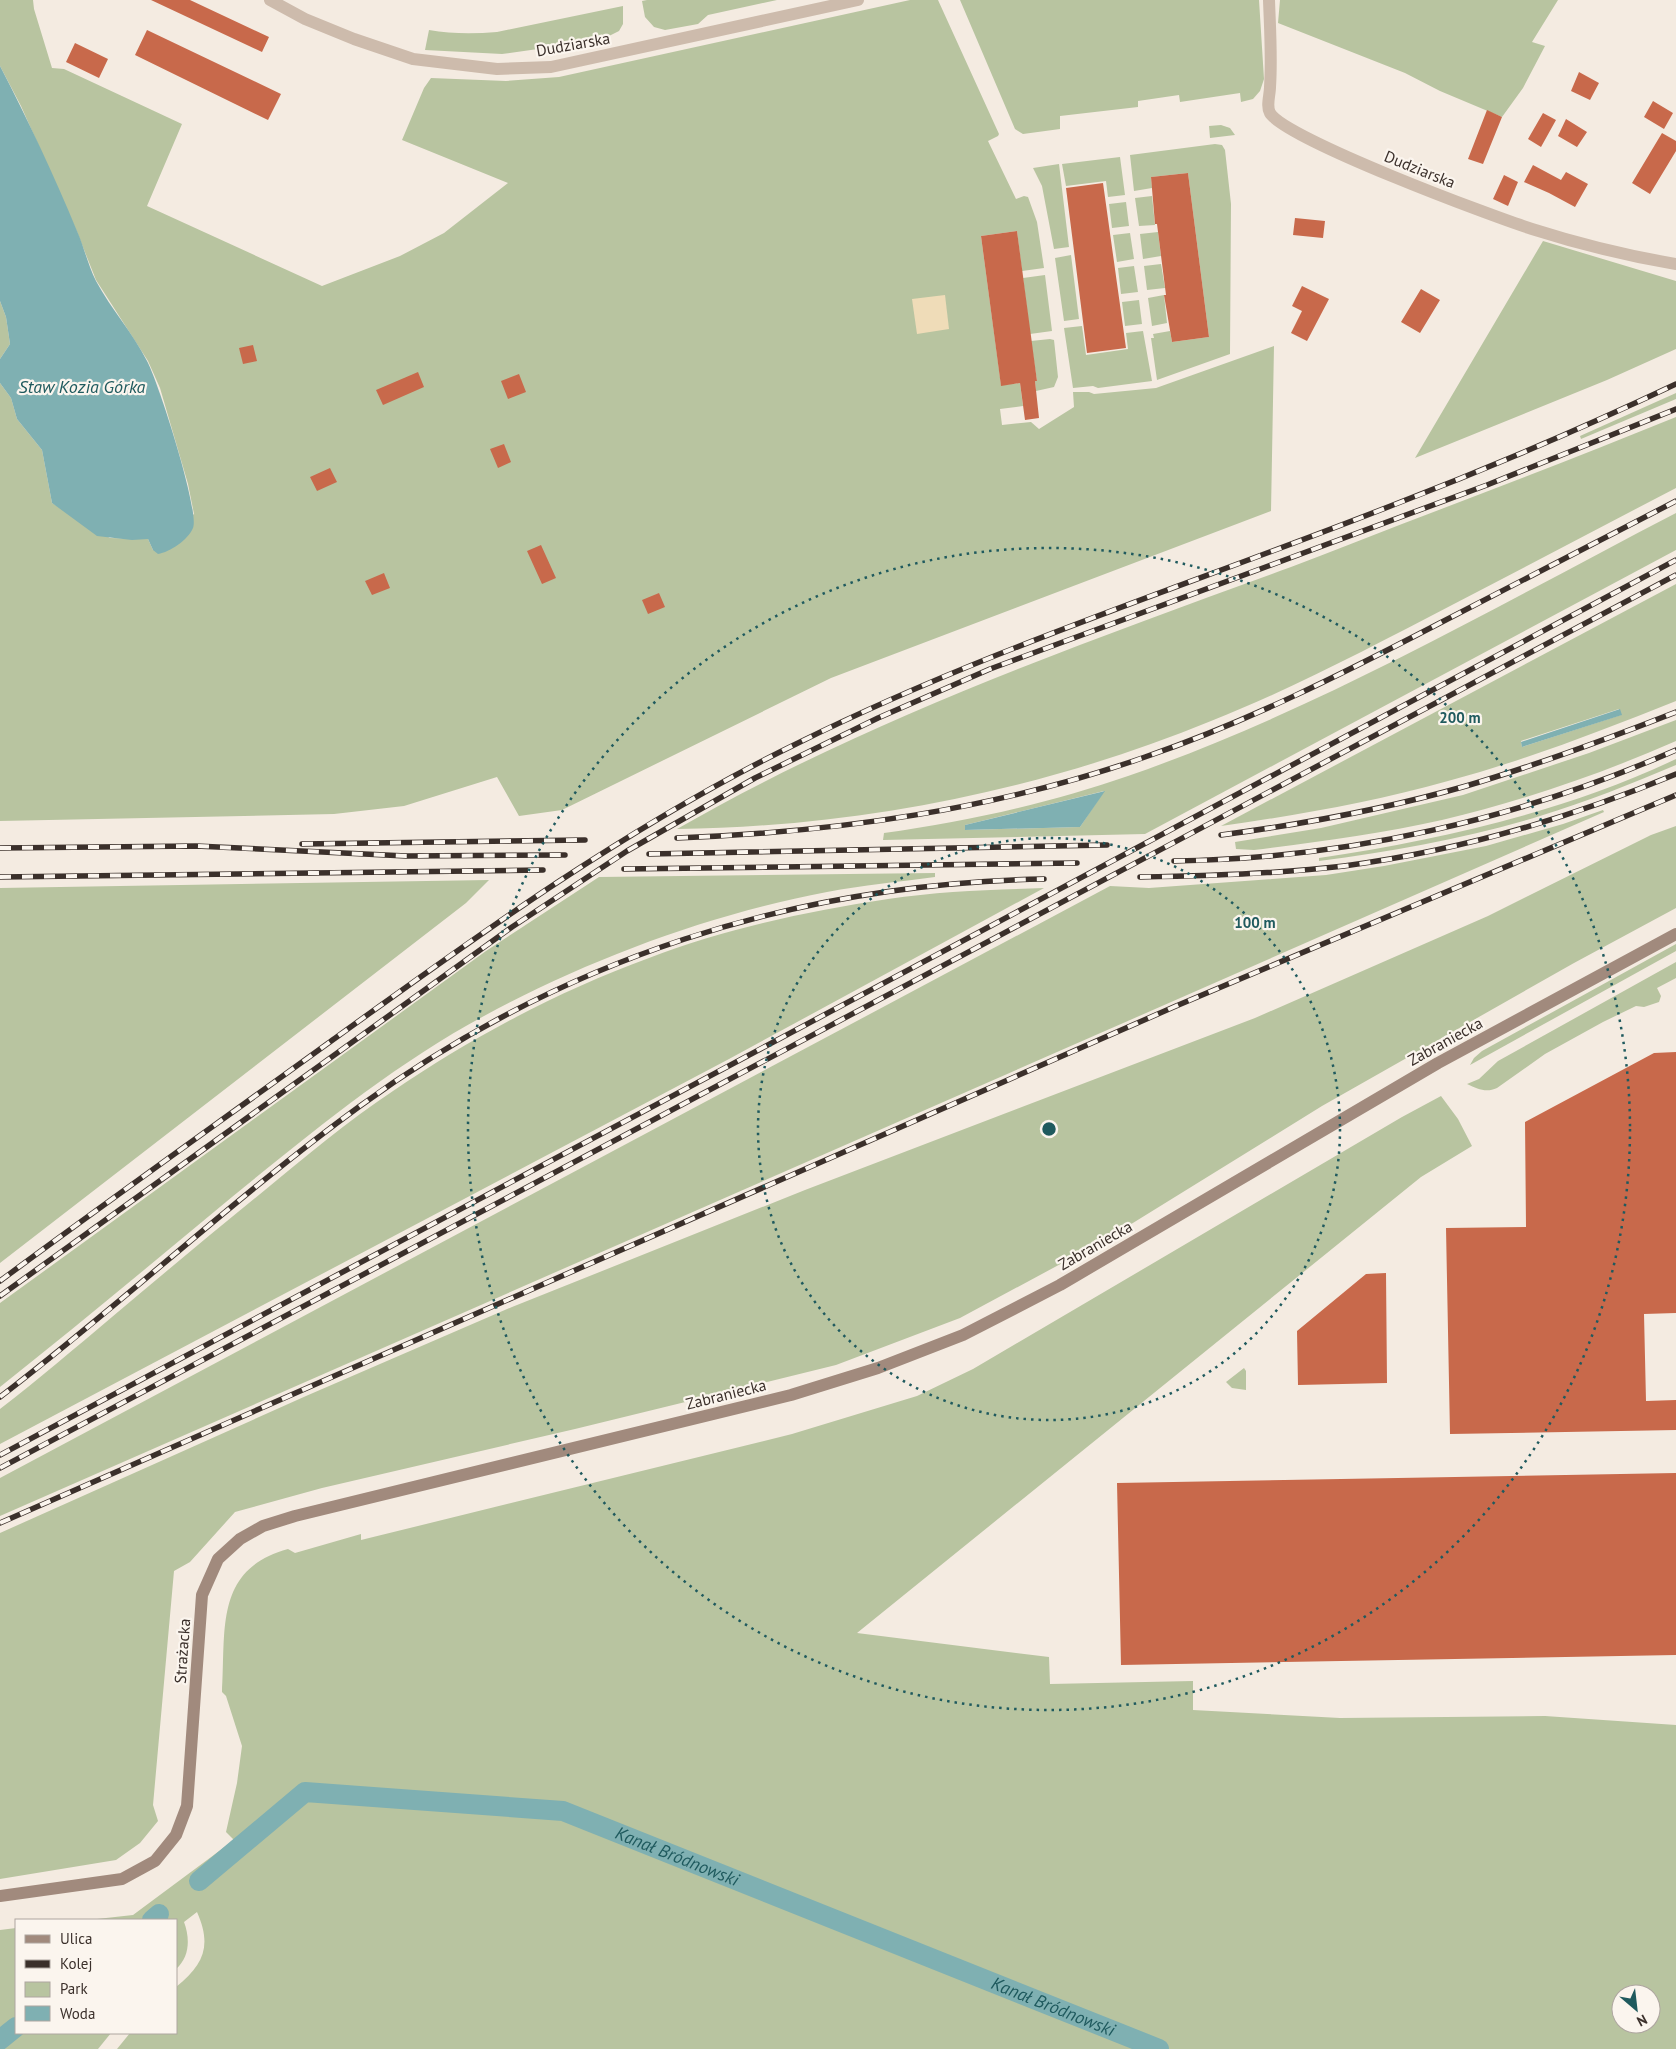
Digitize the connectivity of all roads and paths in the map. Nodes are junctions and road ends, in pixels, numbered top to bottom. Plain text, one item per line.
1 (270, 0) edge
2 (858, 0) edge
3 (1269, 0) edge
4 (1676, 264) edge
5 (1676, 934) edge
6 (484, 1470) joint
7 (0, 1896) edge

1 - 2 street, Dudziarska
3 - 4 street, Dudziarska
5 - 6 main road, Zabraniecka
6 - 7 main road, Strażacka

